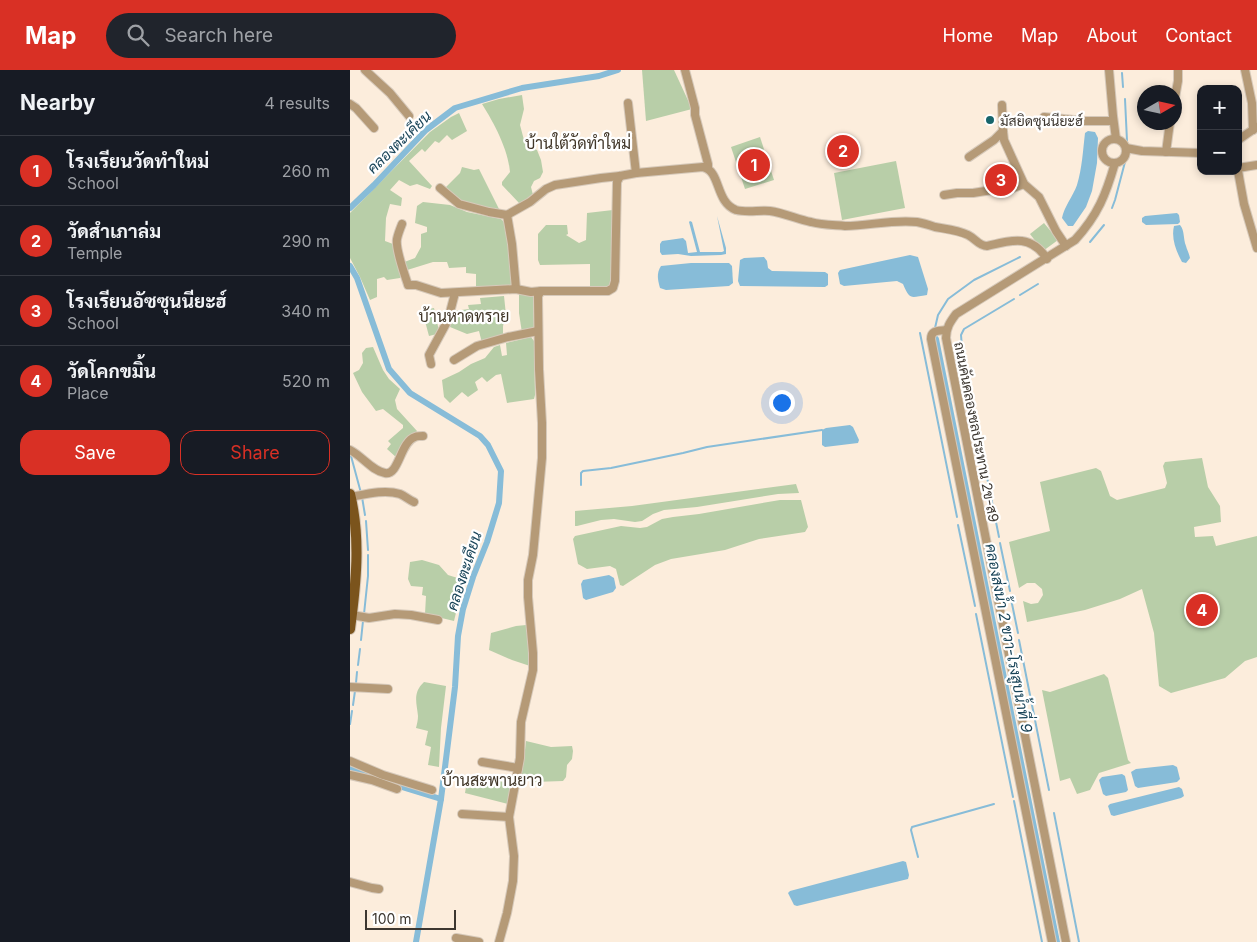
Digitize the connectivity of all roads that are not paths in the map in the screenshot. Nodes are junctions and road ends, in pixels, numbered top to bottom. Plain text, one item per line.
1 (365, 70) edge
2 (685, 70) edge
3 (1108, 70) edge
4 (1178, 70) edge
5 (1245, 70) edge
6 (1177, 85) edge
7 (628, 103) dead end
8 (350, 104) edge
9 (1002, 105) dead end
10 (409, 116) dead end
11 (1044, 117) dead end
12 (1113, 120) junction
13 (374, 128) dead end
14 (1255, 128) edge
15 (1169, 130) edge
16 (1003, 131) junction
17 (1242, 137) edge
18 (1114, 139) junction
19 (1126, 151) junction
20 (1166, 152) junction
21 (1197, 153) edge
22 (969, 157) dead end
23 (1112, 163) junction
24 (1257, 165) edge
25 (708, 168) junction
26 (1242, 169) edge
27 (636, 172) junction
28 (1239, 175) edge
29 (620, 176) junction
30 (1024, 184) junction
31 (440, 188) dead end
32 (944, 195) dead end
33 (507, 214) junction
34 (402, 224) dead end
35 (1066, 246) junction
36 (1257, 248) edge
37 (1047, 259) junction
38 (516, 289) junction
39 (541, 291) junction
40 (455, 293) junction
41 (946, 330) junction
42 (538, 331) junction
43 (454, 360) dead end
44 (431, 364) dead end
45 (423, 436) dead end
46 (350, 450) edge
47 (350, 495) edge
48 (414, 502) dead end
49 (353, 567) edge
50 (352, 615) junction
51 (438, 620) dead end
52 (350, 629) edge
53 (350, 687) edge
54 (388, 689) dead end
55 (350, 761) edge
56 (482, 762) dead end
57 (518, 768) junction
58 (350, 775) edge
59 (397, 789) dead end
60 (432, 790) dead end
61 (1030, 795) junction
62 (462, 814) dead end
63 (509, 817) junction
64 (350, 882) edge
65 (379, 889) dead end
66 (456, 938) dead end
67 (479, 942) edge
68 (499, 942) edge
69 (1052, 942) edge
70 (1066, 942) edge

1 - 10 street
2 - 25 street
3 - 12 street
4 - 6 street
5 - 14 street
7 - 27 street
8 - 13 street
9 - 16 street
11 - 12 street
12 - 18 street
14 - 17 street
15 - 20 street
16 - 22 street
16 - 30 street
18 - 19 street
18 - 23 street
19 - 20 street
19 - 23 street
20 - 21 street
23 - 35 street, ถนนคันคลองชลประทาน 2ข-ส9
24 - 26 street
25 - 27 street
25 - 37 street
27 - 29 street
28 - 36 street
29 - 33 street
29 - 39 street
30 - 32 street
30 - 35 street
31 - 33 street
33 - 38 street
34 - 40 street
35 - 37 street, ถนนคันคลองชลประทาน 2ข-ส9
37 - 41 street, ถนนคันคลองชลประทาน 2ข-ส9
38 - 39 street
38 - 40 street
39 - 42 street
40 - 44 street
41 - 61 street, ถนนคันคลองชลประทาน 2ข-ส9
41 - 61 street
42 - 43 street
42 - 57 street
45 - 46 street
47 - 48 street
47 - 49 main road
49 - 50 main road
50 - 51 street
50 - 52 main road
53 - 54 street
55 - 60 street
56 - 57 street
57 - 63 street
58 - 59 street
61 - 69 street
61 - 70 street, ถนนคันคลองชลประทาน 2ข-ส9
62 - 63 street
63 - 68 street
64 - 65 street
66 - 67 street

